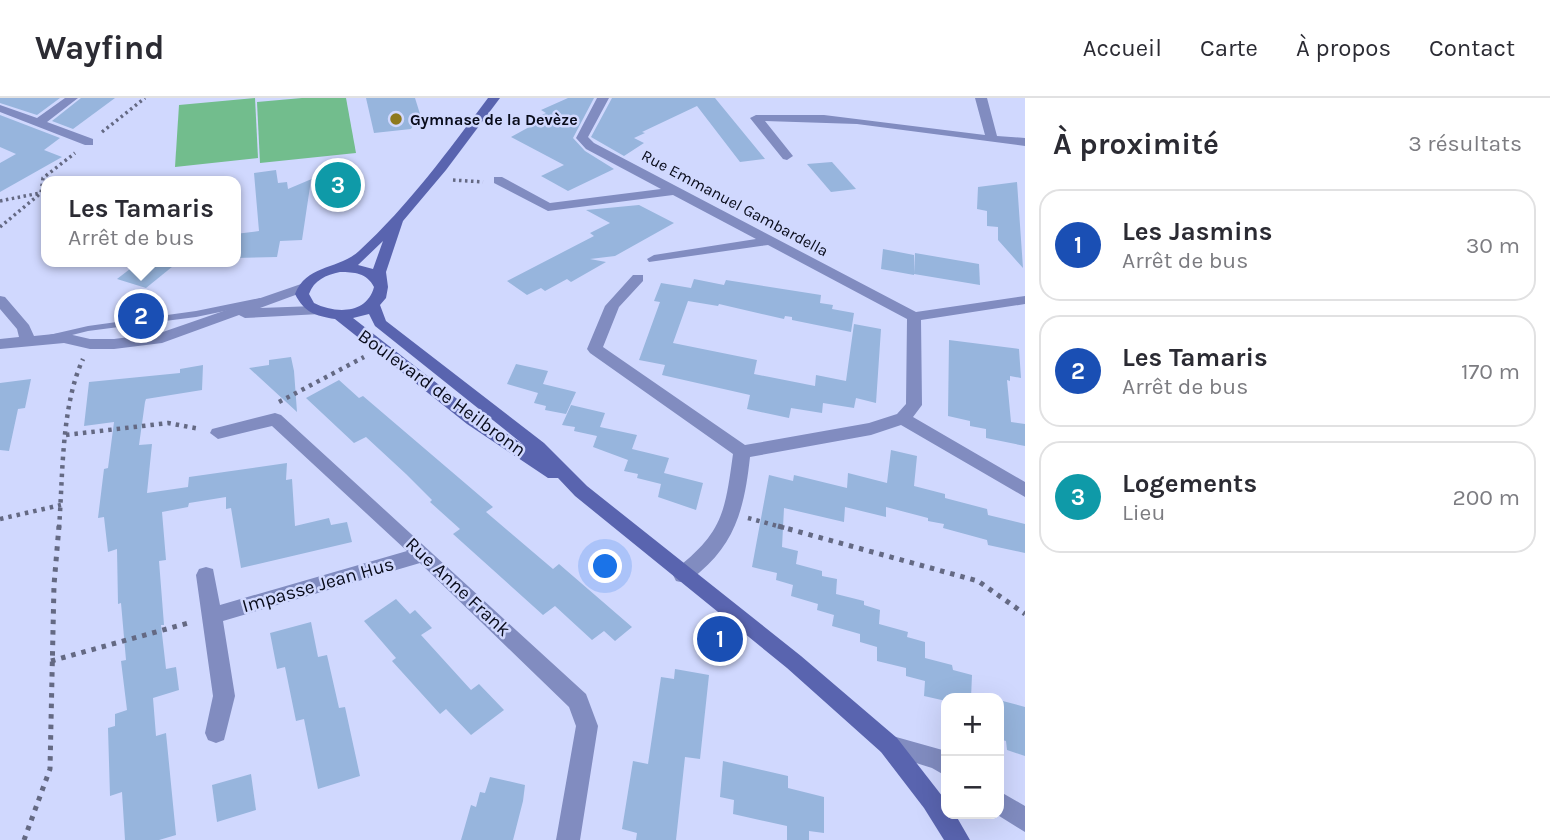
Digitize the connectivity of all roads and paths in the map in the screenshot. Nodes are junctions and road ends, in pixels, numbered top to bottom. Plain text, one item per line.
1 (72, 98) edge
2 (145, 98) edge
3 (494, 98) edge
4 (603, 98) edge
5 (981, 98) edge
6 (0, 108) edge
7 (38, 123) junction
8 (992, 138) junction
9 (89, 142) junction
10 (1025, 142) edge
11 (787, 156) dead end
12 (46, 176) edge
13 (435, 177) junction
14 (498, 180) joint
15 (672, 191) junction
16 (41, 193) joint
17 (0, 201) edge
18 (398, 219) junction
19 (0, 227) edge
20 (769, 241) junction
21 (654, 259) dead end
22 (340, 268) junction
23 (638, 278) dead end
24 (379, 281) junction
25 (304, 287) junction
26 (0, 300) edge
27 (266, 300) junction
28 (1025, 300) edge
29 (372, 304) junction
30 (315, 311) junction
31 (234, 313) junction
32 (340, 315) junction
33 (914, 317) junction
34 (47, 338) junction
35 (28, 340) junction
36 (0, 344) edge
37 (90, 344) junction
38 (380, 348) junction
39 (903, 418) junction
40 (275, 419) junction
41 (218, 433) joint
42 (66, 435) junction
43 (742, 452) junction
44 (1025, 490) edge
45 (581, 491) junction
46 (61, 505) junction
47 (733, 514) junction
48 (0, 519) edge
49 (424, 554) junction
50 (206, 575) dead end
51 (683, 575) junction
52 (1025, 614) edge
53 (213, 616) junction
54 (51, 661) junction
55 (216, 733) dead end
56 (889, 745) junction
57 (941, 761) edge
58 (1004, 805) edge
59 (1025, 820) edge
60 (24, 840) edge
61 (568, 840) edge
62 (958, 840) edge

1 - 7 street
2 - 9 path
3 - 13 street
4 - 15 street, Rue Emmanuel Gambardella
5 - 8 street
6 - 7 street
7 - 9 street
8 - 10 street
8 - 11 street
9 - 12 path
13 - 14 path
13 - 18 street
14 - 15 street
15 - 20 street, Rue Emmanuel Gambardella
16 - 17 path
16 - 19 path
18 - 22 street
18 - 24 street
20 - 21 street
20 - 33 street, Rue Emmanuel Gambardella
22 - 24 street
22 - 25 street
23 - 43 street
24 - 29 street
25 - 27 street
25 - 30 street
26 - 35 street
27 - 31 street
27 - 34 lane
28 - 33 street
29 - 32 street
29 - 45 street, Boulevard de Heilbronn
30 - 31 street
30 - 32 street
31 - 37 street
32 - 38 street, Boulevard de Heilbronn
33 - 39 street
34 - 35 street
34 - 37 street
35 - 36 street
37 - 42 path
38 - 40 path
38 - 45 street, Boulevard de Heilbronn
39 - 43 street
39 - 44 street
40 - 41 street
40 - 49 street, Rue Anne Frank
41 - 42 path
42 - 46 path
43 - 47 street
45 - 51 street, Boulevard de Heilbronn
46 - 48 path
46 - 54 path
47 - 51 street
47 - 52 path
49 - 53 street, Impasse Jean Hus
49 - 61 street, Rue Anne Frank
50 - 53 street
51 - 56 street, Boulevard de Heilbronn
53 - 54 path
53 - 55 street
54 - 60 path
56 - 57 street
56 - 62 street, Boulevard de Heilbronn
58 - 59 street

